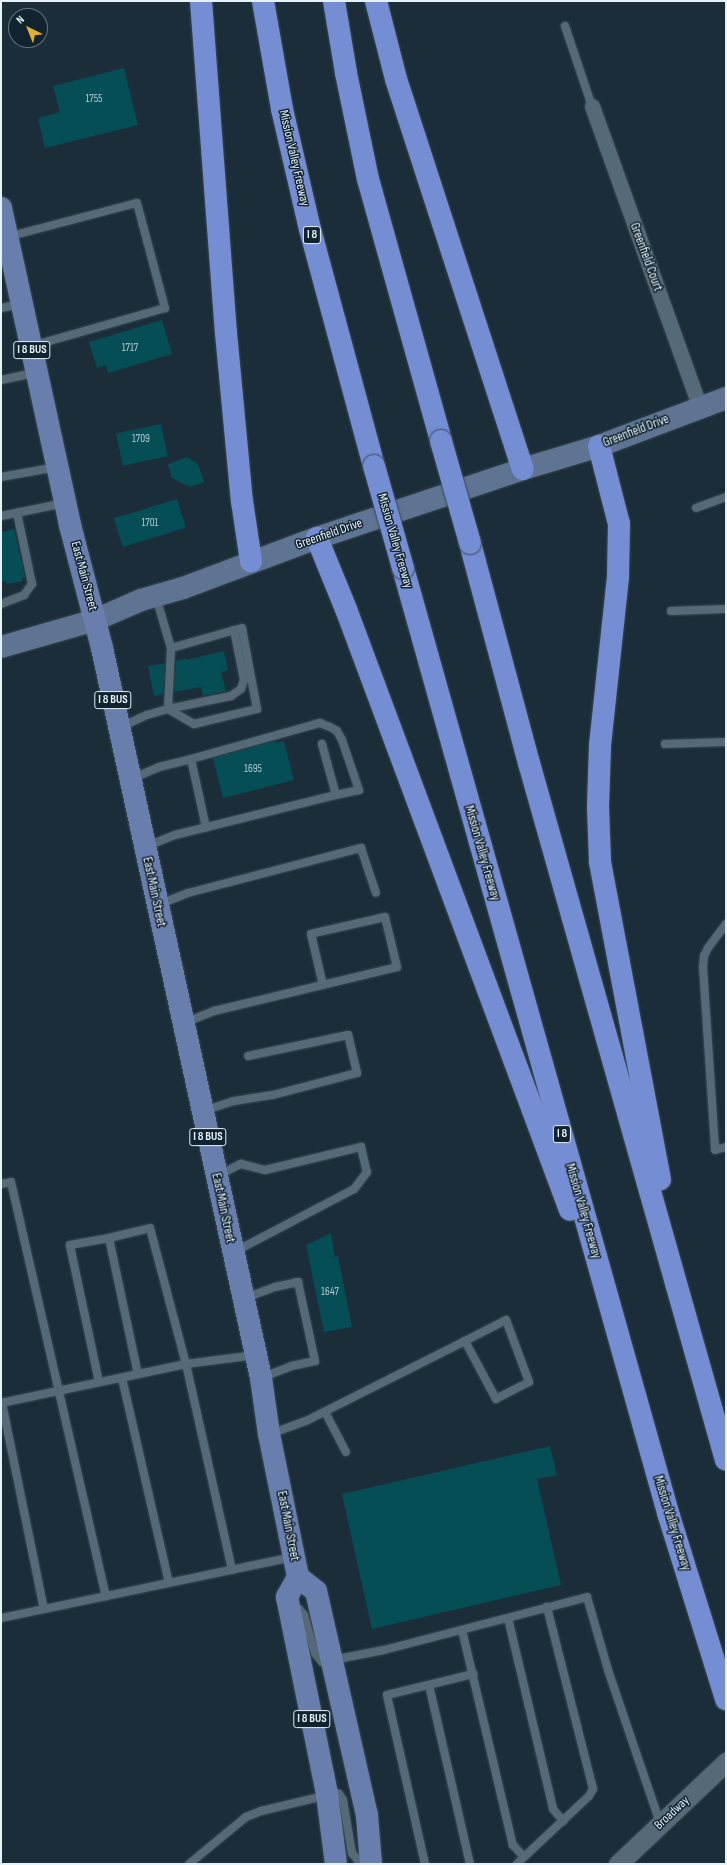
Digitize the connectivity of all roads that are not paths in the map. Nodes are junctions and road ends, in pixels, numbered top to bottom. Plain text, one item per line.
1 (201, 1) edge
2 (263, 1) edge
3 (334, 1) edge
4 (376, 1) edge
5 (565, 26) dead end
6 (592, 106) joint
7 (3, 220) edge
8 (22, 304) junction
9 (1, 308) edge
10 (32, 347) junction
11 (37, 373) junction
12 (1, 380) edge
13 (726, 398) edge
14 (700, 407) junction
15 (599, 446) junction
16 (58, 467) junction
17 (523, 469) junction
18 (1, 477) edge
19 (726, 497) edge
20 (66, 503) junction
21 (696, 508) dead end
22 (18, 513) junction
23 (1, 515) edge
24 (317, 538) junction
25 (251, 561) junction
26 (155, 596) junction
27 (1, 604) edge
28 (726, 608) edge
29 (671, 611) dead end
30 (95, 620) junction
31 (234, 630) junction
32 (1, 647) edge
33 (171, 648) junction
34 (168, 709) junction
35 (119, 728) junction
36 (726, 742) edge
37 (322, 744) dead end
38 (665, 744) dead end
39 (191, 759) junction
40 (130, 779) junction
41 (336, 795) junction
42 (206, 828) junction
43 (145, 848) junction
44 (376, 893) dead end
45 (158, 905) junction
46 (726, 924) edge
47 (322, 985) junction
48 (183, 1023) junction
49 (248, 1056) dead end
50 (202, 1111) junction
51 (726, 1147) edge
52 (216, 1176) junction
53 (1, 1184) edge
54 (109, 1238) junction
55 (233, 1253) junction
56 (244, 1299) junction
57 (465, 1341) junction
58 (621, 1345) junction
59 (256, 1355) junction
60 (186, 1364) junction
61 (700, 1368) junction
62 (138, 1374) junction
63 (122, 1378) junction
64 (261, 1378) junction
65 (99, 1382) junction
66 (58, 1391) junction
67 (2, 1403) edge
68 (325, 1412) junction
69 (269, 1434) junction
70 (346, 1452) dead end
71 (726, 1460) edge
72 (296, 1567) junction
73 (232, 1570) junction
74 (169, 1583) junction
75 (106, 1596) junction
76 (288, 1603) junction
77 (547, 1607) junction
78 (44, 1609) junction
79 (1, 1618) edge
80 (508, 1618) junction
81 (462, 1630) junction
82 (333, 1661) junction
83 (473, 1674) junction
84 (429, 1685) junction
85 (726, 1698) edge
86 (726, 1762) edge
87 (327, 1794) junction
88 (563, 1821) junction
89 (661, 1824) junction
90 (524, 1857) junction
91 (189, 1864) edge
92 (336, 1864) edge
93 (361, 1864) edge
94 (371, 1864) edge
95 (425, 1864) edge
96 (470, 1864) edge
97 (517, 1864) edge
98 (618, 1864) edge

1 - 25 highway
2 - 58 highway, Mission Valley Freeway / I 8, bridge
3 - 61 highway, bridge
4 - 17 highway
5 - 6 lane
6 - 14 street, Greenfield Court
7 - 8 main road, East Main Street / I 8 BUS
7 - 10 lane
8 - 9 lane
8 - 10 main road, East Main Street / I 8 BUS
10 - 11 main road, East Main Street / I 8 BUS
11 - 12 lane
11 - 16 main road, East Main Street / I 8 BUS
13 - 14 main road, Greenfield Drive
14 - 15 main road, Greenfield Drive
15 - 17 main road, Greenfield Drive
15 - 61 highway
16 - 18 lane
16 - 20 main road, East Main Street / I 8 BUS
17 - 24 main road, Greenfield Drive
19 - 21 lane
20 - 22 lane
20 - 30 main road, East Main Street / I 8 BUS
22 - 23 lane
22 - 27 lane
24 - 25 main road, Greenfield Drive
24 - 58 highway
25 - 26 main road, Greenfield Drive
26 - 30 main road, Greenfield Drive
26 - 33 lane
28 - 29 lane
30 - 32 main road, Greenfield Drive
30 - 35 main road, East Main Street / I 8 BUS
31 - 33 lane
31 - 34 lane
31 - 34 lane
33 - 34 lane
34 - 35 lane
35 - 40 main road, East Main Street / I 8 BUS
36 - 38 lane
37 - 41 lane
39 - 40 lane
39 - 41 lane
39 - 42 lane
40 - 43 main road, East Main Street / I 8 BUS
41 - 42 lane
42 - 43 lane
43 - 45 main road, East Main Street / I 8 BUS
44 - 45 lane
45 - 48 main road, East Main Street / I 8 BUS
46 - 51 lane
47 - 47 lane
47 - 48 lane
48 - 50 main road, East Main Street / I 8 BUS
49 - 50 lane
50 - 52 main road, East Main Street / I 8 BUS
52 - 55 main road, East Main Street / I 8 BUS
52 - 55 lane
53 - 66 lane
54 - 60 lane
54 - 62 lane
54 - 65 lane
55 - 56 main road, East Main Street / I 8 BUS
56 - 59 main road, East Main Street / I 8 BUS
56 - 64 lane
57 - 57 lane
57 - 68 lane
58 - 85 highway, Mission Valley Freeway / I 8
59 - 60 lane
59 - 64 main road, East Main Street / I 8 BUS
60 - 62 lane
60 - 73 lane
61 - 71 highway
62 - 63 lane
63 - 65 lane
63 - 74 lane
64 - 69 main road, East Main Street / I 8 BUS
65 - 66 lane
66 - 67 lane
66 - 75 lane
67 - 78 lane
68 - 69 lane
68 - 70 lane
69 - 72 main road, East Main Street / I 8 BUS
72 - 73 lane
72 - 76 main road, East Main Street / I 8 BUS
72 - 82 main road, East Main Street / I 8 BUS
73 - 74 lane
74 - 75 lane
75 - 78 lane
76 - 82 lane
76 - 87 main road, East Main Street / I 8 BUS
77 - 80 lane
77 - 88 lane
77 - 89 lane
78 - 79 lane
80 - 81 lane
80 - 88 lane
81 - 82 lane
81 - 83 lane
82 - 94 main road, East Main Street / I 8 BUS
83 - 84 lane
83 - 90 lane
84 - 95 lane
84 - 96 lane
86 - 89 street, Broadway
87 - 91 lane
87 - 92 main road, East Main Street / I 8 BUS
87 - 93 lane
88 - 90 lane
89 - 98 street, Broadway
90 - 97 lane

